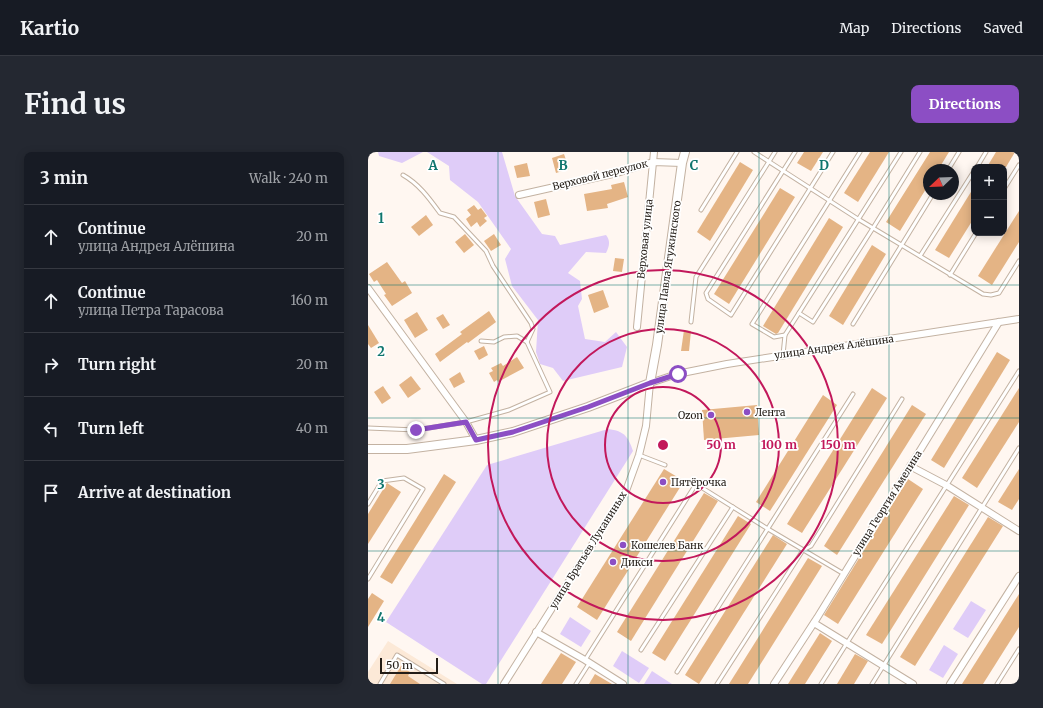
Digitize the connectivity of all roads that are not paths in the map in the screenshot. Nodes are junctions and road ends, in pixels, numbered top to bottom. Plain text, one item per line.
1 (654, 152) edge
2 (685, 152) edge
3 (737, 152) edge
4 (754, 152) edge
5 (775, 152) edge
6 (795, 152) edge
7 (833, 152) edge
8 (860, 152) edge
9 (901, 152) edge
10 (920, 152) edge
11 (959, 152) edge
12 (986, 152) edge
13 (653, 162) junction
14 (769, 162) junction
15 (682, 163) junction
16 (952, 164) edge
17 (978, 164) edge
18 (1019, 164) edge
19 (783, 171) junction
20 (403, 175) dead end
21 (971, 176) edge
22 (1007, 183) edge
23 (810, 189) junction
24 (519, 195) dead end
25 (929, 200) edge
26 (830, 201) junction
27 (702, 210) dead end
28 (858, 219) junction
29 (873, 228) junction
30 (974, 236) edge
31 (901, 245) junction
32 (920, 256) junction
33 (1019, 261) edge
34 (950, 275) junction
35 (368, 288) edge
36 (799, 313) junction
37 (1019, 319) edge
38 (692, 322) dead end
39 (999, 322) junction
40 (853, 324) dead end
41 (637, 327) dead end
42 (785, 335) junction
43 (481, 341) dead end
44 (528, 342) junction
45 (783, 355) junction
46 (1019, 371) edge
47 (650, 383) junction
48 (853, 394) dead end
49 (902, 400) dead end
50 (466, 422) junction
51 (368, 428) edge
52 (476, 440) junction
53 (1019, 448) edge
54 (368, 449) edge
55 (639, 456) junction
56 (665, 465) dead end
57 (910, 466) junction
58 (946, 485) junction
59 (368, 504) edge
60 (733, 507) junction
61 (981, 508) junction
62 (768, 529) junction
63 (1019, 531) edge
64 (804, 550) junction
65 (844, 574) junction
66 (1019, 576) edge
67 (368, 579) edge
68 (814, 623) junction
69 (536, 632) junction
70 (847, 643) junction
71 (1019, 649) edge
72 (641, 650) dead end
73 (588, 661) junction
74 (884, 666) junction
75 (677, 672) dead end
76 (438, 680) junction
77 (380, 684) edge
78 (435, 684) edge
79 (444, 684) edge
80 (504, 684) edge
81 (576, 684) edge
82 (622, 684) edge
83 (717, 684) edge
84 (774, 684) edge
85 (821, 684) edge
86 (872, 684) edge
87 (913, 684) edge
88 (950, 684) edge
89 (997, 684) edge

1 - 13 street, Верховая улица
2 - 15 street, улица Павла Ягужинского
3 - 27 lane
4 - 14 lane
5 - 14 lane
6 - 19 lane
7 - 23 lane
8 - 26 lane
9 - 28 lane
10 - 29 lane
11 - 16 lane
12 - 17 lane
13 - 15 street, Верховой переулок
13 - 24 street, Верховой переулок
13 - 41 street, Верховая улица
14 - 19 lane
14 - 38 lane
15 - 47 street, улица Павла Ягужинского
18 - 22 lane
19 - 23 lane
19 - 23 lane
20 - 44 lane
21 - 32 lane
23 - 26 lane
25 - 31 lane
26 - 28 lane
26 - 42 lane
28 - 29 lane
28 - 36 lane
29 - 31 lane
29 - 36 lane
30 - 34 lane
31 - 32 lane
31 - 40 lane
32 - 34 lane
33 - 34 lane
35 - 50 street
36 - 42 lane
37 - 39 street, улица Андрея Алёшина
39 - 45 street, улица Андрея Алёшина
39 - 57 street, улица Георгия Амелина
42 - 45 lane
43 - 44 lane
44 - 50 lane
45 - 47 street, улица Андрея Алёшина
46 - 58 lane
47 - 52 street
47 - 55 street, улица Братьев Луканиных
48 - 62 lane
49 - 64 lane
50 - 51 lane
50 - 52 street
52 - 54 street
53 - 61 lane
55 - 56 lane
55 - 69 street, улица Братьев Луканиных
57 - 58 street
57 - 65 street, улица Георгия Амелина
58 - 61 street
58 - 70 lane
59 - 67 lane
60 - 62 lane
60 - 72 lane
60 - 73 lane
61 - 63 street
61 - 74 lane
62 - 64 lane
62 - 75 lane
64 - 65 lane
64 - 83 lane
65 - 68 street, улица Георгия Амелина
66 - 88 street
68 - 70 street
68 - 84 street, улица Георгия Амелина
69 - 73 street
69 - 80 street, улица Братьев Луканиных
70 - 74 street
70 - 85 lane
71 - 89 lane
73 - 81 lane
73 - 82 street
74 - 86 lane
74 - 87 street
76 - 77 lane
76 - 78 lane
76 - 79 lane

